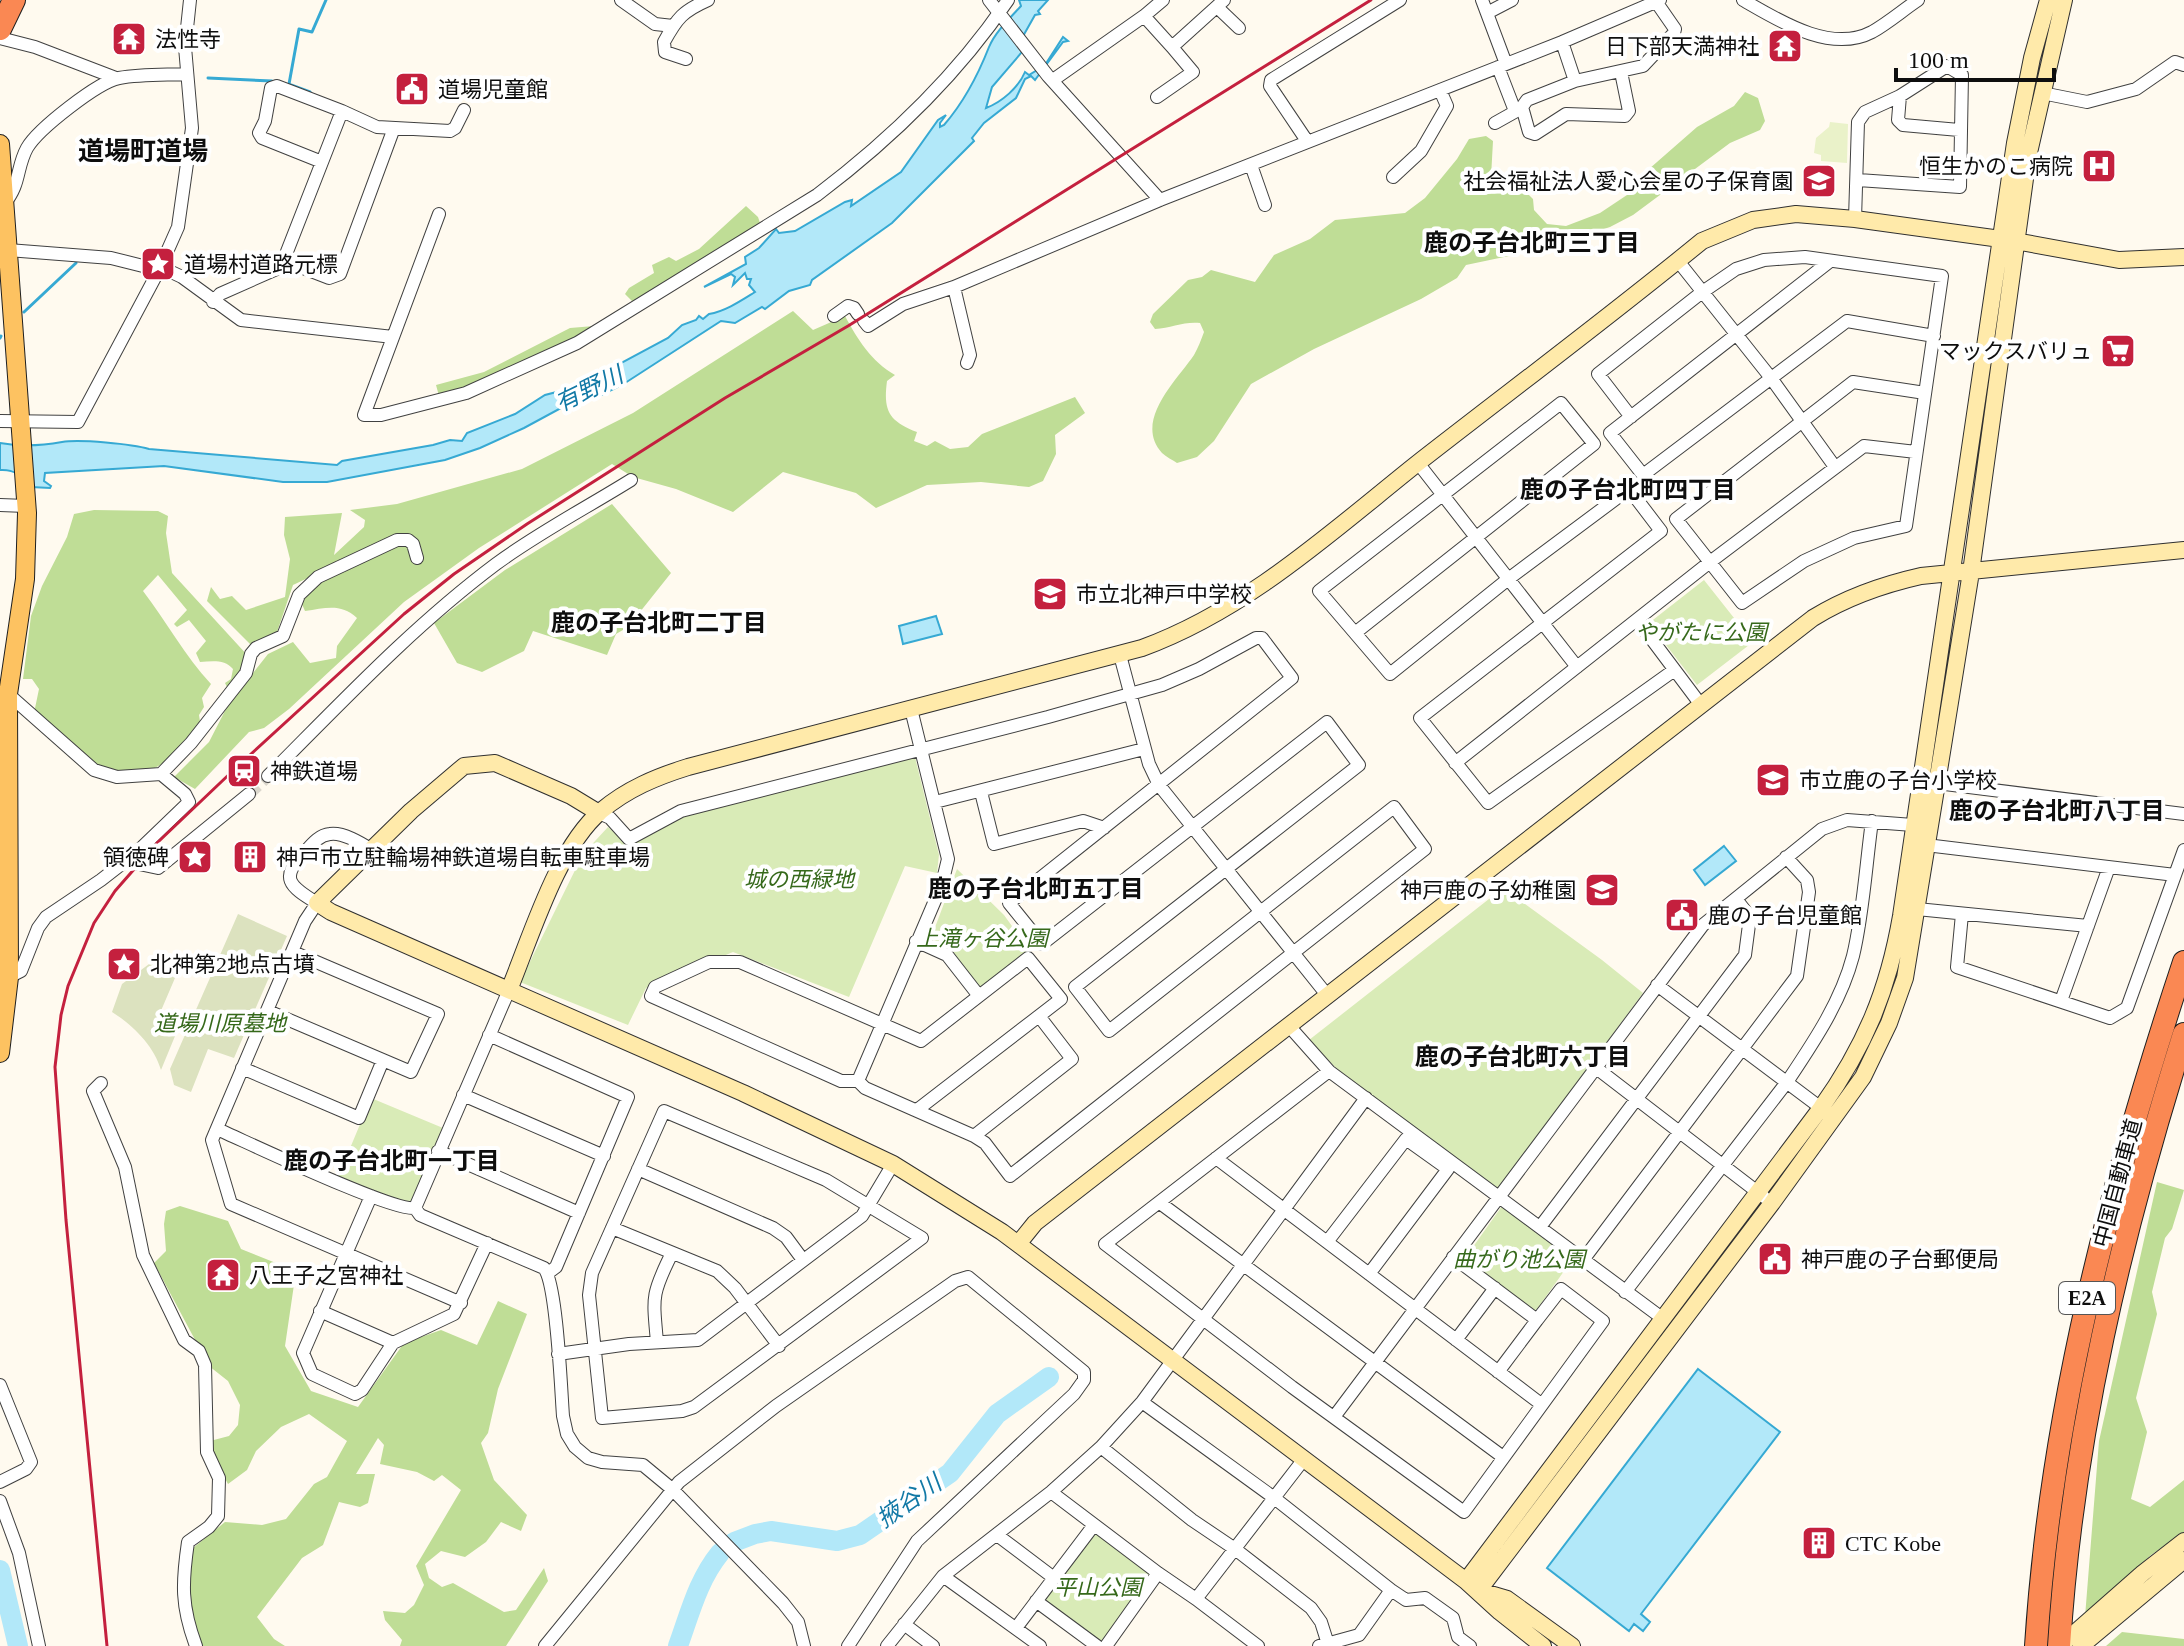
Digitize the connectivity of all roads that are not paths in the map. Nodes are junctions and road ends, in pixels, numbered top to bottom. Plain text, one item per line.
1 (14, 0) edge
2 (190, 0) edge
3 (621, 0) edge
4 (708, 0) edge
5 (989, 0) edge
6 (1008, 0) edge
7 (1163, 0) edge
8 (1400, 0) edge
9 (1482, 0) edge
10 (1512, 0) edge
11 (1743, 0) edge
12 (1918, 0) edge
13 (2048, 0) edge
14 (2064, 0) edge
15 (1658, 2) edge
16 (1221, 3) edge
17 (1487, 13) junction
18 (1000, 15) junction
19 (1144, 16) junction
20 (673, 26) junction
21 (1239, 28) dead end
22 (0, 29) edge
23 (0, 38) edge
24 (1562, 42) junction
25 (1172, 47) junction
26 (686, 59) dead end
27 (1502, 65) junction
28 (2184, 65) edge
29 (1621, 72) junction
30 (187, 74) junction
31 (116, 78) junction
32 (1050, 78) junction
33 (1575, 81) junction
34 (1440, 90) junction
35 (2042, 93) junction
36 (1900, 96) junction
37 (1157, 97) dead end
38 (1518, 109) junction
39 (464, 110) dead end
40 (342, 111) junction
41 (1495, 123) dead end
42 (394, 128) junction
43 (1959, 130) junction
44 (1307, 141) junction
45 (0, 144) edge
46 (322, 162) junction
47 (1251, 165) junction
48 (1393, 177) dead end
49 (1858, 180) junction
50 (1160, 200) junction
51 (1261, 200) dead end
52 (4, 204) junction
53 (439, 214) dead end
54 (1855, 219) junction
55 (2008, 241) junction
56 (4, 250) edge
57 (2184, 257) edge
58 (285, 261) junction
59 (1678, 261) junction
60 (1829, 262) junction
61 (159, 270) junction
62 (954, 287) junction
63 (1701, 293) junction
64 (213, 302) junction
65 (834, 316) dead end
66 (1737, 335) junction
67 (1934, 336) junction
68 (393, 337) junction
69 (967, 363) dead end
70 (1771, 378) junction
71 (1925, 393) junction
72 (1631, 417) junction
73 (0, 421) edge
74 (1801, 421) junction
75 (20, 422) junction
76 (1916, 452) junction
77 (1418, 463) junction
78 (1835, 467) junction
79 (631, 480) dead end
80 (1442, 497) junction
81 (0, 505) edge
82 (26, 506) junction
83 (1475, 537) junction
84 (2184, 550) edge
85 (417, 558) dead end
86 (1710, 562) junction
87 (1962, 573) junction
88 (1507, 580) junction
89 (1638, 621) junction
90 (1542, 624) junction
91 (1355, 633) junction
92 (1120, 655) junction
93 (1577, 667) junction
94 (1673, 671) junction
95 (1129, 693) junction
96 (8, 694) junction
97 (1701, 705) junction
98 (911, 709) junction
99 (921, 749) junction
100 (1144, 749) junction
101 (1455, 763) junction
102 (161, 774) junction
103 (268, 776) tunnel mouth
104 (1937, 783) junction
105 (1159, 785) junction
106 (981, 792) junction
107 (249, 794) tunnel mouth
108 (935, 802) junction
109 (599, 813) junction
110 (2184, 814) edge
111 (1872, 821) junction
112 (1913, 825) junction
113 (1104, 828) junction
114 (1194, 828) junction
115 (1926, 845) junction
116 (372, 850) junction
117 (2184, 850) edge
118 (1786, 857) junction
119 (125, 861) junction
120 (2109, 867) junction
121 (1227, 870) junction
122 (2175, 875) junction
123 (1736, 899) junction
124 (317, 903) junction
125 (1917, 909) junction
126 (1260, 912) junction
127 (1962, 914) junction
128 (2088, 926) junction
129 (916, 941) junction
130 (293, 952) junction
131 (1293, 956) junction
132 (2184, 962) edge
133 (9, 977) junction
134 (1657, 985) junction
135 (509, 990) junction
136 (1327, 995) junction
137 (979, 996) junction
138 (2061, 1001) junction
139 (268, 1011) junction
140 (1039, 1016) junction
141 (1700, 1016) junction
142 (881, 1024) junction
143 (1289, 1026) junction
144 (2184, 1034) edge
145 (489, 1035) junction
146 (1741, 1049) junction
147 (0, 1053) edge
148 (383, 1060) junction
149 (1595, 1067) junction
150 (242, 1068) junction
151 (1329, 1071) junction
152 (858, 1081) junction
153 (1787, 1082) junction
154 (101, 1083) dead end
155 (463, 1095) junction
156 (1366, 1098) junction
157 (1638, 1098) junction
158 (1821, 1108) junction
159 (917, 1110) junction
160 (217, 1129) junction
161 (1680, 1131) junction
162 (974, 1136) junction
163 (438, 1151) junction
164 (604, 1156) junction
165 (1216, 1158) junction
166 (1723, 1163) junction
167 (893, 1164) junction
168 (638, 1169) junction
169 (1757, 1191) junction
170 (371, 1196) junction
171 (1499, 1197) junction
172 (1160, 1203) junction
173 (1772, 1203) junction
174 (869, 1204) junction
175 (415, 1208) junction
176 (1283, 1209) junction
177 (579, 1213) junction
178 (1540, 1227) junction
179 (612, 1228) junction
180 (1327, 1242) junction
181 (487, 1243) junction
182 (1018, 1244) junction
183 (347, 1253) junction
184 (672, 1253) junction
185 (1453, 1257) junction
186 (803, 1260) junction
187 (1583, 1260) junction
188 (1243, 1265) junction
189 (548, 1273) junction
190 (1369, 1274) junction
191 (1495, 1288) junction
192 (1625, 1292) junction
193 (461, 1303) junction
194 (746, 1303) junction
195 (1416, 1309) junction
196 (320, 1311) junction
197 (1662, 1318) junction
198 (1204, 1319) junction
199 (1537, 1320) junction
200 (1456, 1340) junction
201 (657, 1342) junction
202 (393, 1343) junction
203 (779, 1346) junction
204 (595, 1349) junction
205 (558, 1354) junction
206 (1172, 1359) junction
207 (1375, 1363) junction
208 (1498, 1372) junction
209 (0, 1385) edge
210 (1142, 1402) junction
211 (1541, 1404) junction
212 (1334, 1417) junction
213 (1101, 1447) junction
214 (1503, 1457) junction
215 (1304, 1459) junction
216 (0, 1482) edge
217 (672, 1489) junction
218 (1051, 1492) junction
219 (1273, 1497) junction
220 (0, 1501) edge
221 (1094, 1525) junction
222 (997, 1535) junction
223 (2184, 1541) edge
224 (1235, 1549) junction
225 (2184, 1560) edge
226 (1158, 1573) junction
227 (943, 1576) junction
228 (1054, 1578) junction
229 (1472, 1586) junction
230 (1391, 1590) junction
231 (1196, 1599) junction
232 (1036, 1601) junction
233 (904, 1624) junction
234 (1016, 1628) junction
235 (1456, 1642) edge
236 (1324, 1645) edge
237 (2036, 1645) edge
238 (39, 1646) edge
239 (196, 1646) edge
240 (545, 1646) edge
241 (804, 1646) edge
242 (848, 1646) edge
243 (887, 1646) edge
244 (933, 1646) edge
245 (1040, 1646) edge
246 (1097, 1646) edge
247 (1106, 1646) edge
248 (1258, 1646) edge
249 (1470, 1646) edge
250 (1543, 1646) edge
251 (1572, 1646) edge
252 (2060, 1646) edge
253 (2081, 1646) edge

1 - 22 highway
2 - 30 street
3 - 20 street
4 - 20 street
5 - 18 street
6 - 18 street
7 - 19 street
8 - 44 street
9 - 17 street
10 - 17 street
11 - 12 street
13 - 55 street
14 - 35 street
15 - 24 street
15 - 29 street
16 - 21 street
16 - 25 street
17 - 27 street
18 - 32 street
18 - 68 street
19 - 25 street
19 - 32 street
20 - 26 street
23 - 31 street
24 - 27 street
24 - 33 street
25 - 37 street
27 - 34 street
27 - 38 street
28 - 35 street
29 - 33 street
29 - 38 street
30 - 31 street
30 - 61 street
31 - 52 street
32 - 50 street
33 - 38 street
34 - 44 street
34 - 48 street
35 - 55 street
36 - 43 street
36 - 43 street
36 - 49 street
38 - 41 street
39 - 42 street
40 - 42 street
40 - 46 street
40 - 46 street
42 - 58 street
43 - 49 street
44 - 47 street
45 - 52 main road
46 - 58 street
47 - 50 street
47 - 51 street
49 - 54 street
50 - 62 street
52 - 56 main road
53 - 68 street
54 - 55 street
54 - 59 street
55 - 57 street
55 - 87 street
56 - 61 street
56 - 75 main road
58 - 64 street
59 - 63 street
59 - 77 street
60 - 63 street
60 - 66 street
60 - 67 street
61 - 64 street
61 - 75 street
62 - 65 street
62 - 69 street
63 - 66 street
63 - 72 street
64 - 68 street
66 - 70 street
66 - 72 street
67 - 70 street
67 - 71 street
70 - 72 street
70 - 74 street
71 - 74 street
71 - 76 street
73 - 75 street
74 - 78 street
74 - 86 street
75 - 82 main road
76 - 78 street
76 - 86 street
77 - 80 street
77 - 92 street
78 - 86 street
79 - 103 street
80 - 83 street
80 - 83 street
80 - 91 street
81 - 82 street
82 - 96 main road
83 - 88 street
83 - 91 street
84 - 87 street
85 - 102 street
86 - 89 street
87 - 97 street
87 - 104 street
87 - 112 street
88 - 90 street
88 - 90 street
88 - 91 street
89 - 93 street
89 - 94 street
90 - 93 street
90 - 101 street
92 - 95 street
92 - 98 street
93 - 101 street
94 - 97 street
94 - 101 street
95 - 99 street
95 - 100 street
95 - 105 street
96 - 102 street
96 - 133 main road
97 - 136 street
98 - 99 street
98 - 109 street
99 - 108 street
99 - 109 street
100 - 105 street
100 - 106 street
102 - 119 street
104 - 110 street
104 - 115 street
105 - 113 street
105 - 114 street
106 - 108 street
106 - 113 street
107 - 119 street
108 - 129 street
109 - 116 street
109 - 135 street
111 - 112 street
111 - 118 street
111 - 153 street
112 - 158 street
113 - 114 street
114 - 121 street
114 - 121 street
115 - 120 street
115 - 125 street
116 - 124 street
116 - 124 street
117 - 122 street
118 - 123 street
118 - 146 street
119 - 133 street
120 - 122 street
120 - 128 street
121 - 126 street
121 - 126 street
122 - 138 street
123 - 134 street
123 - 141 street
124 - 130 street
124 - 135 street
125 - 127 street
125 - 173 street
126 - 131 street
126 - 131 street
127 - 128 street
127 - 138 street
128 - 138 street
129 - 137 street
129 - 142 street
130 - 139 street
130 - 148 street
131 - 136 street
131 - 162 street
132 - 237 highway, 中国自動車道 / E2A
133 - 147 main road
134 - 141 street
134 - 149 street
135 - 145 street
135 - 167 street
136 - 143 street
137 - 140 street
137 - 142 street
139 - 148 street
139 - 150 street
140 - 159 street
140 - 162 street
141 - 146 street
141 - 157 street
142 - 152 street
142 - 152 street
143 - 151 street
143 - 182 street
144 - 252 highway, 中国自動車道 / E2A
145 - 155 street
145 - 164 street
146 - 153 street
146 - 161 street
148 - 150 street
149 - 157 street
149 - 171 street
150 - 160 street
151 - 156 street
151 - 165 street
152 - 159 street
153 - 158 street
153 - 166 street
154 - 239 street
155 - 163 street
155 - 164 street
156 - 171 street
156 - 176 street
157 - 161 street
157 - 178 street
158 - 169 street
159 - 162 street
160 - 170 street
160 - 183 street
161 - 166 street
161 - 187 street
163 - 175 street
163 - 177 street
164 - 177 street
165 - 172 street
165 - 176 street
166 - 169 street
166 - 192 street
167 - 174 street
167 - 182 street
168 - 174 street
168 - 179 street
168 - 186 street
169 - 173 street
169 - 197 street
170 - 175 street
170 - 183 street
171 - 178 street
171 - 185 street
172 - 188 street
172 - 198 street
173 - 229 street
174 - 186 street
174 - 203 street
175 - 181 street
176 - 180 street
176 - 188 street
177 - 189 street
178 - 187 street
179 - 184 street
179 - 204 street
180 - 190 street
180 - 190 street
181 - 189 street
181 - 193 street
182 - 206 street
183 - 193 street
183 - 196 street
184 - 194 street
184 - 201 street
185 - 191 street
185 - 195 street
186 - 194 street
187 - 192 street
188 - 198 street
188 - 207 street
189 - 205 street
190 - 195 street
191 - 199 street
191 - 200 street
192 - 197 street
193 - 202 street
194 - 201 street
194 - 203 street
195 - 200 street
195 - 207 street
196 - 202 street
196 - 202 street
197 - 229 street
198 - 206 street
198 - 212 street
199 - 208 street
199 - 211 street
200 - 208 street
201 - 204 street
203 - 204 street
204 - 205 street
205 - 217 street
206 - 210 street
206 - 215 street
207 - 212 street
207 - 214 street
208 - 211 street
209 - 216 street
210 - 213 street
210 - 219 street
211 - 214 street
212 - 214 street
213 - 218 street
213 - 224 street
215 - 219 street
215 - 229 street
217 - 240 street
217 - 241 street
217 - 242 street
218 - 221 street
218 - 222 street
219 - 224 street
219 - 230 street
220 - 238 street
221 - 226 street
221 - 228 street
222 - 227 street
222 - 228 street
223 - 252 street
224 - 231 street
224 - 236 street
225 - 253 street
226 - 231 street
226 - 247 street
227 - 233 street
227 - 234 street
228 - 232 street
229 - 250 street
229 - 251 street
230 - 235 street
230 - 236 street
231 - 248 street
232 - 234 street
232 - 246 street
233 - 243 street
233 - 244 street
234 - 245 street
235 - 249 street

